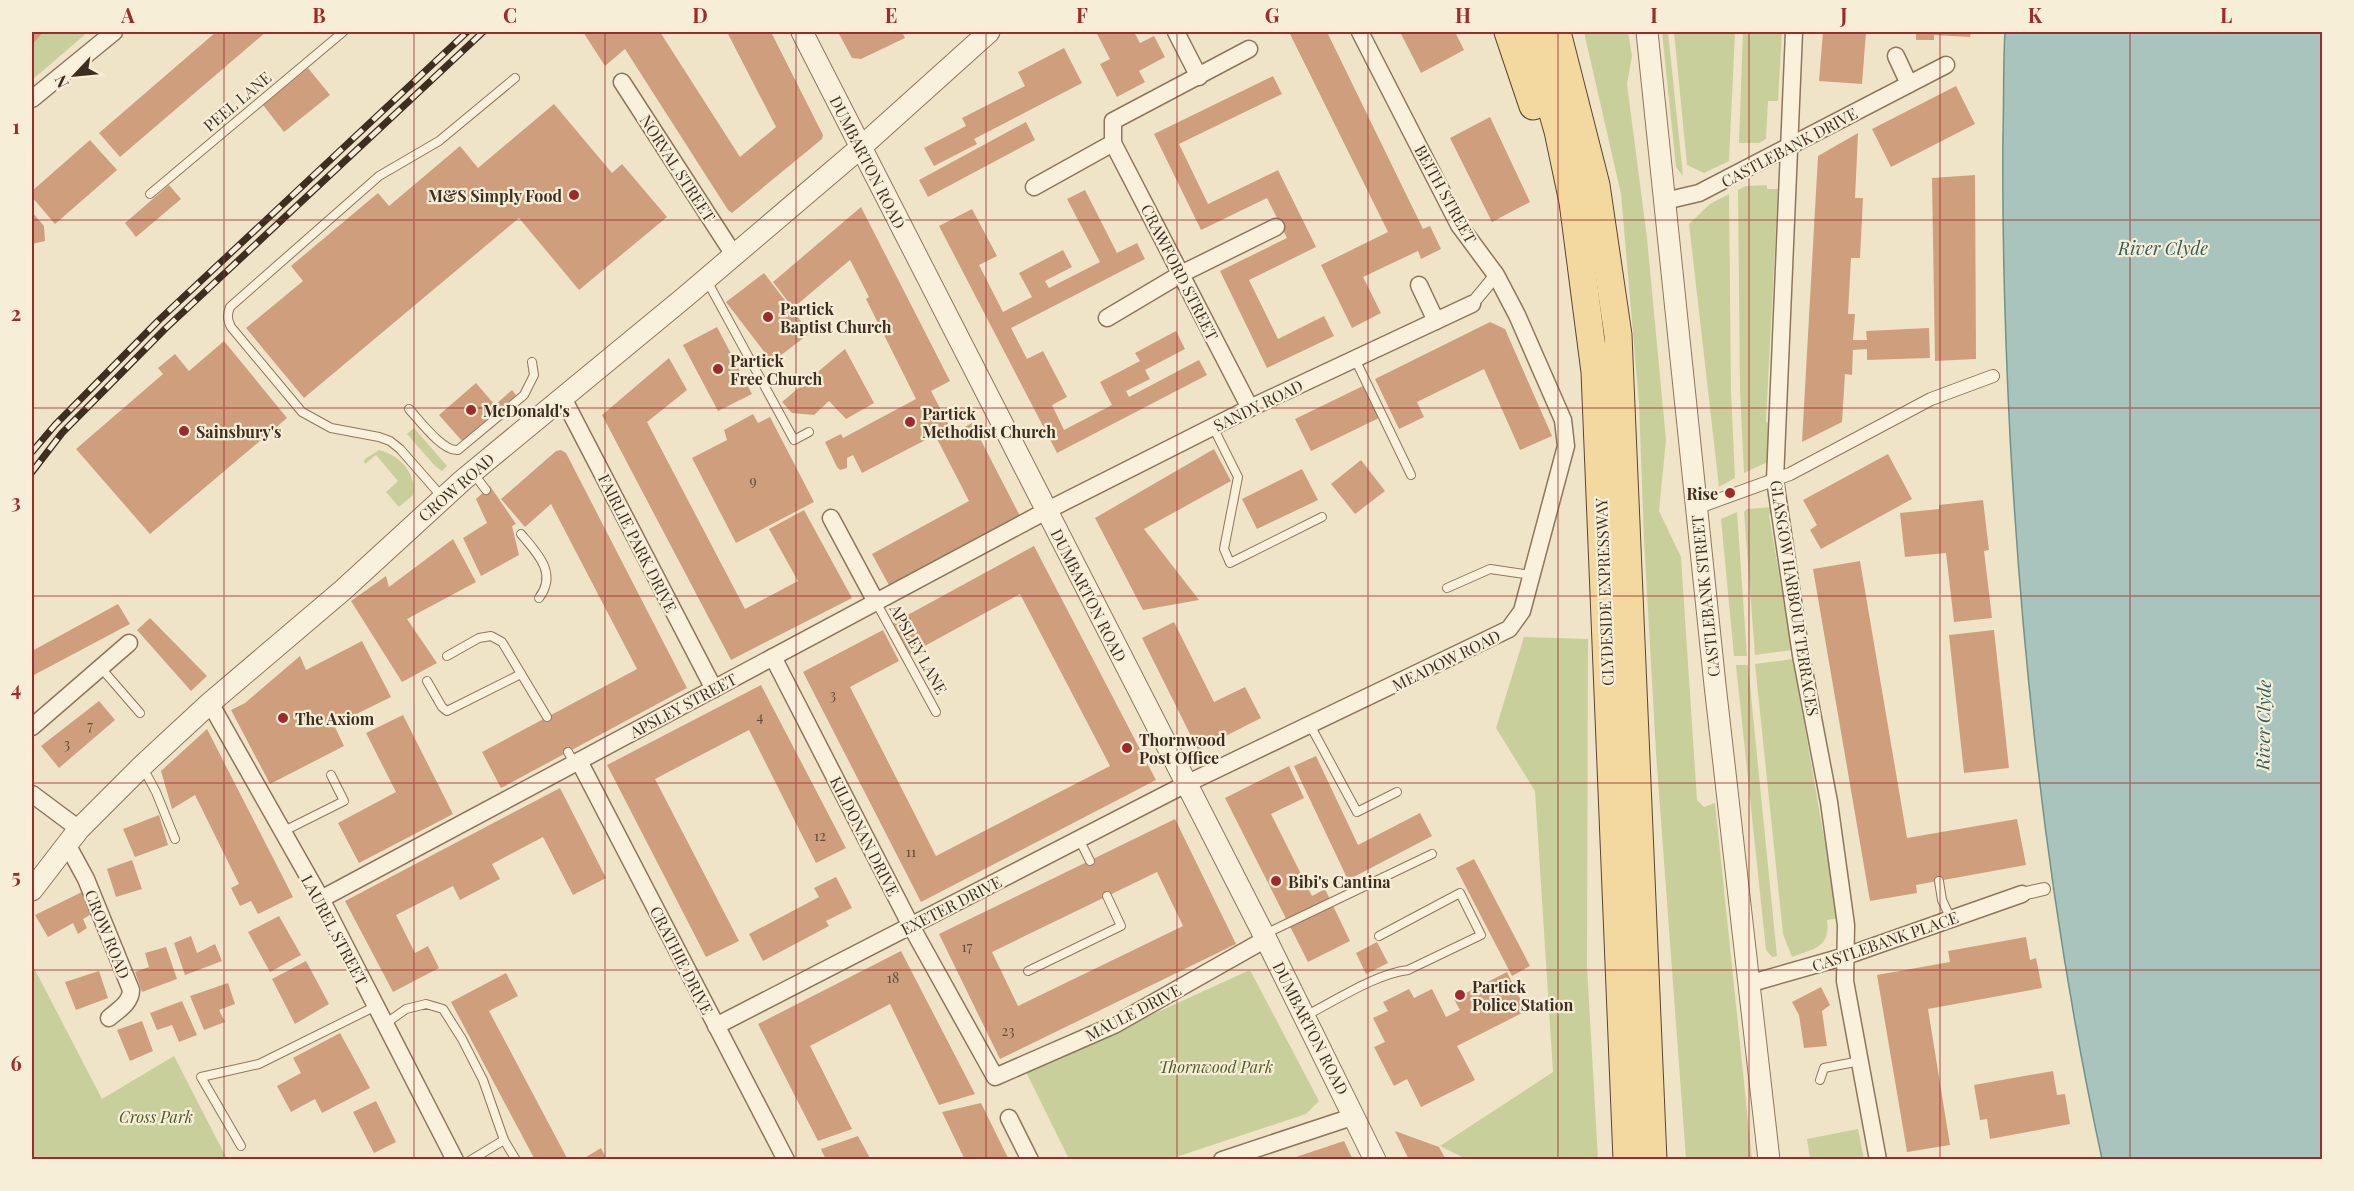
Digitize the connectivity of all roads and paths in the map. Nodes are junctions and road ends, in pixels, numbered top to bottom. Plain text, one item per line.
1 (114, 32) edge
2 (343, 32) edge
3 (802, 32) edge
4 (989, 32) edge
5 (1176, 32) edge
6 (1360, 32) edge
7 (1508, 32) edge
8 (1530, 32) edge
9 (1557, 32) edge
10 (1575, 32) edge
11 (1647, 32) edge
12 (1794, 32) edge
13 (1249, 49) dead end
14 (1896, 56) dead end
15 (1946, 65) dead end
16 (1199, 77) junction
17 (515, 78) dead end
18 (622, 82) dead end
19 (1909, 84) junction
20 (32, 99) edge
21 (1113, 140) junction
22 (1788, 145) junction
23 (861, 148) junction
24 (1034, 187) dead end
25 (150, 194) dead end
26 (1665, 201) junction
27 (1275, 227) dead end
28 (734, 255) junction
29 (1582, 267) junction
30 (1181, 274) junction
31 (1496, 275) junction
32 (706, 279) junction
33 (1419, 285) dead end
34 (1472, 304) joint
35 (1107, 318) dead end
36 (1436, 321) junction
37 (1618, 335) junction
38 (1355, 359) junction
39 (532, 362) dead end
40 (1993, 376) dead end
41 (1549, 388) joint
42 (563, 398) junction
43 (1250, 408) junction
44 (410, 409) dead end
45 (1213, 427) junction
46 (809, 432) dead end
47 (473, 472) junction
48 (1411, 475) dead end
49 (1775, 480) junction
50 (486, 490) dead end
51 (443, 498) junction
52 (1696, 508) junction
53 (1046, 511) junction
54 (1322, 517) dead end
55 (831, 518) dead end
56 (521, 534) dead end
57 (1531, 574) junction
58 (1447, 588) dead end
59 (539, 598) dead end
60 (876, 602) junction
61 (129, 643) dead end
62 (447, 656) dead end
63 (773, 657) junction
64 (101, 668) junction
65 (521, 674) junction
66 (427, 681) dead end
67 (714, 689) junction
68 (210, 703) junction
69 (936, 712) dead end
70 (140, 713) dead end
71 (547, 717) dead end
72 (1310, 725) junction
73 (32, 727) edge
74 (574, 759) junction
75 (142, 766) junction
76 (332, 775) dead end
77 (1186, 784) junction
78 (1396, 792) dead end
79 (1613, 792) junction
80 (32, 794) edge
81 (282, 832) junction
82 (73, 836) junction
83 (175, 839) dead end
84 (1079, 839) junction
85 (1432, 854) dead end
86 (1090, 861) dead end
87 (1939, 881) dead end
88 (2044, 889) dead end
89 (32, 890) edge
90 (2022, 894) joint
91 (1107, 896) dead end
92 (321, 899) junction
93 (1951, 919) junction
94 (1643, 920) junction
95 (911, 926) junction
96 (1379, 936) dead end
97 (1265, 937) junction
98 (1846, 956) junction
99 (1028, 971) dead end
100 (1748, 984) junction
101 (376, 1006) junction
102 (1304, 1016) junction
103 (109, 1018) dead end
104 (385, 1024) junction
105 (716, 1026) junction
106 (1860, 1061) junction
107 (995, 1077) joint
108 (1820, 1080) dead end
109 (1355, 1116) junction
110 (1009, 1118) dead end
111 (504, 1140) junction
112 (241, 1146) dead end
113 (456, 1160) edge
114 (471, 1160) edge
115 (516, 1160) edge
116 (786, 1160) edge
117 (1030, 1160) edge
118 (1222, 1160) edge
119 (1375, 1160) edge
120 (1608, 1160) edge
121 (1626, 1160) edge
122 (1653, 1160) edge
123 (1671, 1160) edge
124 (1769, 1160) edge
125 (1878, 1160) edge

1 - 20 street
2 - 25 lane, PEEL LANE
3 - 23 street, DUMBARTON ROAD
4 - 23 street, CROW ROAD
5 - 16 street
6 - 31 street, BEITH STREET
7 - 29 main road
8 - 29 main road, CLYDESIDE EXPRESSWAY
9 - 37 main road, CLYDESIDE EXPRESSWAY
10 - 37 main road
11 - 26 street, CASTLEBANK STREET
12 - 22 street, GLASGOW HARBOUR TERRACES
13 - 16 street
14 - 19 street
15 - 19 street, CASTLEBANK DRIVE
16 - 21 street
17 - 51 lane
18 - 28 street, NORVAL STREET
19 - 22 street, CASTLEBANK DRIVE
21 - 24 street
21 - 30 street, CRAWFORD STREET
22 - 26 street, CASTLEBANK DRIVE
22 - 49 street, GLASGOW HARBOUR TERRACES
23 - 28 street, CROW ROAD
23 - 53 street, DUMBARTON ROAD
26 - 52 street, CASTLEBANK STREET
27 - 30 street
28 - 32 street, CROW ROAD
29 - 79 main road, CLYDESIDE EXPRESSWAY
30 - 35 street
30 - 43 street, CRAWFORD STREET
31 - 34 street
31 - 41 street, BEITH STREET
32 - 42 street, CROW ROAD
32 - 46 lane
33 - 36 street
34 - 36 street, SANDY ROAD
36 - 38 street, SANDY ROAD
37 - 94 main road, CLYDESIDE EXPRESSWAY
38 - 43 street, SANDY ROAD
38 - 48 lane
39 - 44 lane
40 - 49 street
41 - 57 street, MEADOW ROAD
42 - 47 street, CROW ROAD
42 - 67 street, FAIRLIE PARK DRIVE
43 - 45 street, SANDY ROAD
45 - 53 street, SANDY ROAD
45 - 54 lane
47 - 50 lane
47 - 51 street, CROW ROAD
49 - 52 street
49 - 98 street, GLASGOW HARBOUR TERRACES
51 - 68 street, CROW ROAD
52 - 100 street, CASTLEBANK STREET
53 - 60 street, APSLEY STREET
53 - 77 street, DUMBARTON ROAD
55 - 60 street
56 - 59 lane
57 - 58 lane
57 - 72 street, MEADOW ROAD
60 - 63 street, APSLEY STREET
60 - 69 lane, APSLEY LANE
61 - 64 street
62 - 65 lane
63 - 67 street, APSLEY STREET
63 - 95 street, KILDONAN DRIVE
64 - 70 lane
64 - 73 street
65 - 66 lane
65 - 71 lane
67 - 74 street, APSLEY STREET
68 - 75 street, CROW ROAD
68 - 81 street, LAUREL STREET
72 - 77 street, MEADOW ROAD
72 - 78 lane
74 - 92 street, APSLEY STREET
74 - 105 street, CRATHIE DRIVE
75 - 82 street, CROW ROAD
75 - 83 lane
76 - 81 lane
77 - 84 street, EXETER DRIVE
77 - 97 street, DUMBARTON ROAD
79 - 120 main road
79 - 121 main road, CLYDESIDE EXPRESSWAY
80 - 82 street
81 - 92 street, LAUREL STREET
82 - 89 street, CROW ROAD
82 - 103 street, CROW ROAD
84 - 86 lane
84 - 95 street, EXETER DRIVE
85 - 97 lane
87 - 93 lane
88 - 90 street
90 - 93 street, CASTLEBANK PLACE
91 - 99 lane
92 - 101 street, LAUREL STREET
93 - 98 street, CASTLEBANK PLACE
94 - 122 main road, CLYDESIDE EXPRESSWAY
94 - 123 main road
95 - 105 street, EXETER DRIVE
95 - 107 street, KILDONAN DRIVE
96 - 102 lane
97 - 102 street, DUMBARTON ROAD
97 - 107 street, MAULE DRIVE
98 - 100 street, CASTLEBANK PLACE
98 - 106 street, GLASGOW HARBOUR TERRACES
100 - 124 street, CASTLEBANK STREET
101 - 104 street, LAUREL STREET
101 - 112 lane
102 - 109 street, DUMBARTON ROAD
104 - 111 lane
104 - 113 street, LAUREL STREET
105 - 116 street, CRATHIE DRIVE
106 - 108 lane
106 - 125 street, GLASGOW HARBOUR TERRACES
109 - 118 street
109 - 119 street, DUMBARTON ROAD
110 - 117 street
111 - 114 lane
111 - 115 lane

